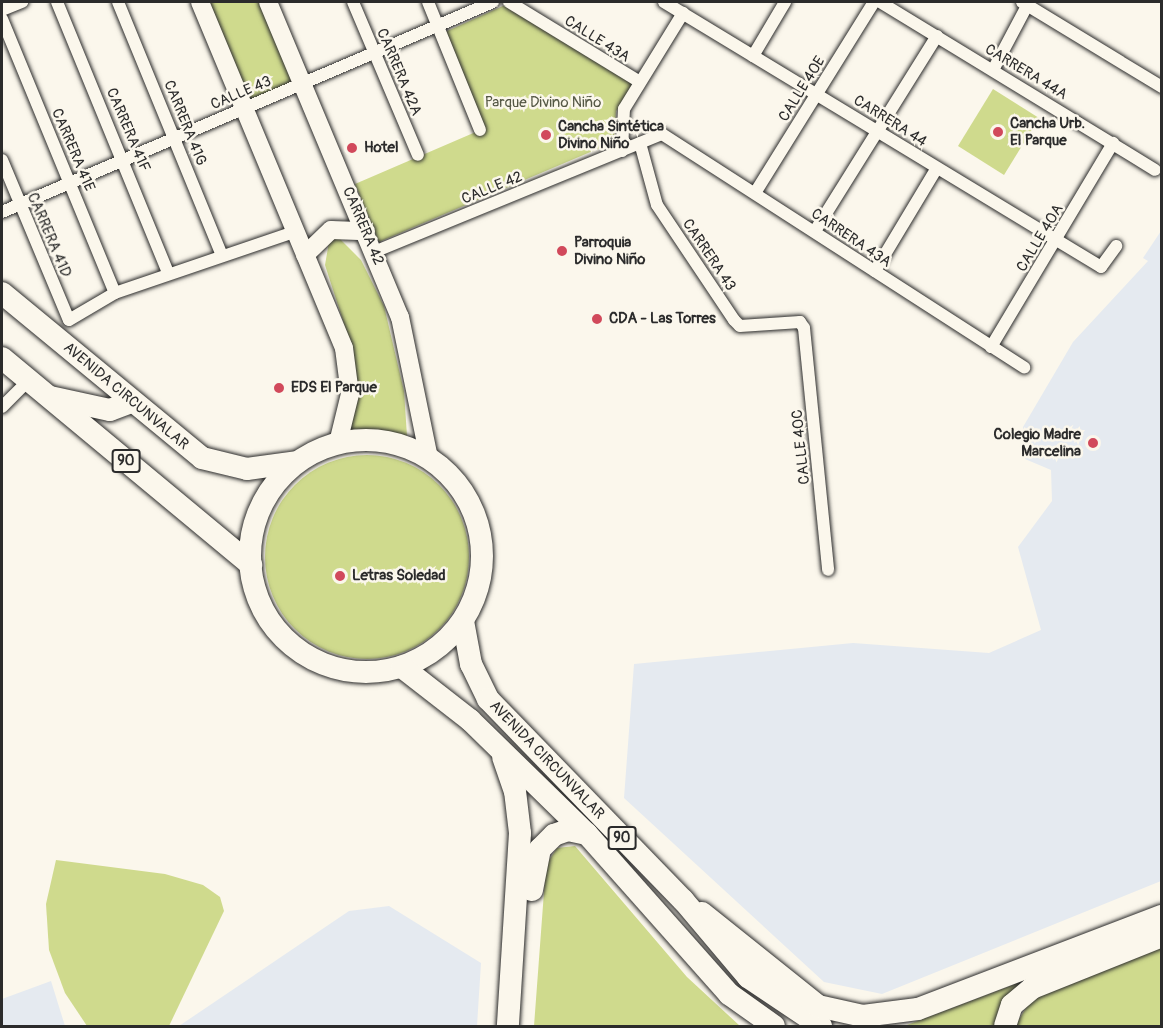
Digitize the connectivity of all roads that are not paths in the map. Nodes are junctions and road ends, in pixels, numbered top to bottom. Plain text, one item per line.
1 (22, 2) edge
2 (57, 2) edge
3 (118, 2) edge
4 (200, 2) edge
5 (268, 2) edge
6 (353, 2) edge
7 (428, 2) edge
8 (493, 2) edge
9 (508, 2) edge
10 (664, 2) edge
11 (785, 2) edge
12 (874, 2) edge
13 (880, 2) edge
14 (1026, 3) edge
15 (2, 10) edge
16 (683, 13) junction
17 (2, 19) edge
18 (438, 25) junction
19 (937, 36) junction
20 (374, 52) junction
21 (753, 56) junction
22 (993, 70) junction
23 (640, 82) junction
24 (302, 83) junction
25 (1161, 87) edge
26 (817, 94) junction
27 (243, 108) junction
28 (480, 129) dead end
29 (877, 131) junction
30 (662, 134) joint
31 (175, 137) junction
32 (640, 143) junction
33 (1113, 143) junction
34 (622, 151) junction
35 (418, 155) dead end
36 (124, 159) junction
37 (2, 160) edge
38 (937, 168) junction
39 (1155, 170) dead end
40 (70, 183) junction
41 (755, 193) junction
42 (19, 204) junction
43 (2, 212) edge
44 (297, 231) junction
45 (366, 231) junction
46 (814, 231) junction
47 (1056, 241) junction
48 (1116, 246) dead end
49 (374, 252) junction
50 (305, 255) junction
51 (222, 256) junction
52 (875, 271) junction
53 (168, 273) junction
54 (2, 293) edge
55 (115, 293) junction
56 (69, 320) junction
57 (800, 322) joint
58 (62, 343) junction
59 (991, 347) junction
60 (2, 358) edge
61 (1024, 367) dead end
62 (29, 380) junction
63 (49, 397) junction
64 (131, 402) junction
65 (2, 407) edge
66 (338, 443) junction
67 (429, 458) junction
68 (299, 461) junction
69 (250, 565) junction
70 (828, 570) dead end
71 (463, 621) junction
72 (402, 667) junction
73 (500, 750) junction
74 (587, 834) junction
75 (683, 900) junction
76 (1161, 916) edge
77 (1161, 936) edge
78 (508, 1026) edge
79 (523, 1026) edge
80 (774, 1026) edge
81 (821, 1026) edge
82 (1005, 1026) edge

1 - 15 street
2 - 36 street, CARRERA 41F
3 - 31 street, CARRERA 41G
4 - 27 street
5 - 24 street, CARRERA 42
6 - 20 street, CARRERA 42A
7 - 18 street
8 - 18 street, CALLE 43
9 - 23 street, CALLE 43A
10 - 16 street, CARRERA 44
11 - 21 street
12 - 26 street, CALLE 40E
13 - 19 street, CARRERA 44A
14 - 22 street
14 - 25 street
16 - 21 street, CARRERA 44
16 - 23 street
17 - 40 street, CARRERA 41E
18 - 20 street, CALLE 43
18 - 28 street
19 - 22 street, CARRERA 44A
19 - 29 street
20 - 24 street, CALLE 43
20 - 35 street, CARRERA 42A
21 - 26 street, CARRERA 44
22 - 33 street, CARRERA 44A
23 - 34 street
24 - 27 street, CALLE 43
24 - 45 street, CARRERA 42
26 - 29 street, CARRERA 44
26 - 41 street, CALLE 40E
27 - 31 street, CALLE 43
27 - 44 street
29 - 38 street, CARRERA 44
29 - 46 street
30 - 32 street, CALLE 42
30 - 41 street, CARRERA 43A
31 - 36 street, CALLE 43
31 - 51 street, CARRERA 41G
32 - 34 street, CALLE 42
32 - 57 street, CARRERA 43
33 - 39 street, CARRERA 44A
33 - 47 street, CALLE 40A
34 - 49 street, CALLE 42
36 - 40 street, CALLE 43
36 - 53 street, CARRERA 41F
37 - 42 street, CARRERA 41D
38 - 47 street, CARRERA 44
38 - 52 street
40 - 42 street, CALLE 43
40 - 55 street, CARRERA 41E
41 - 46 street, CARRERA 43A
42 - 43 street, CALLE 43
42 - 56 street, CARRERA 41D
44 - 50 street
44 - 51 street
45 - 49 street, CARRERA 42
45 - 50 street
46 - 52 street, CARRERA 43A
47 - 48 street, CARRERA 44
47 - 59 street, CALLE 40A
49 - 67 street, CARRERA 42
50 - 66 street
51 - 53 street
52 - 59 street, CARRERA 43A
53 - 55 street
54 - 58 highway, AVENIDA CIRCUNVALAR
55 - 56 street
56 - 58 street
57 - 70 street, CALLE 40C
58 - 64 highway, AVENIDA CIRCUNVALAR
59 - 61 street, CARRERA 43A
60 - 62 highway, 90
62 - 63 highway, 90
62 - 65 street
63 - 64 highway
63 - 69 highway, 90
64 - 68 highway, AVENIDA CIRCUNVALAR
66 - 67 highway
66 - 68 highway
67 - 71 highway
68 - 69 highway
69 - 72 highway
71 - 72 highway
71 - 75 highway, AVENIDA CIRCUNVALAR / 90
72 - 73 highway, AVENIDA CIRCUNVALAR / 90
73 - 74 highway, AVENIDA CIRCUNVALAR / 90
73 - 78 highway
74 - 79 highway
74 - 80 highway, AVENIDA CIRCUNVALAR / 90
75 - 76 highway
75 - 81 highway, AVENIDA CIRCUNVALAR / 90
77 - 82 highway

